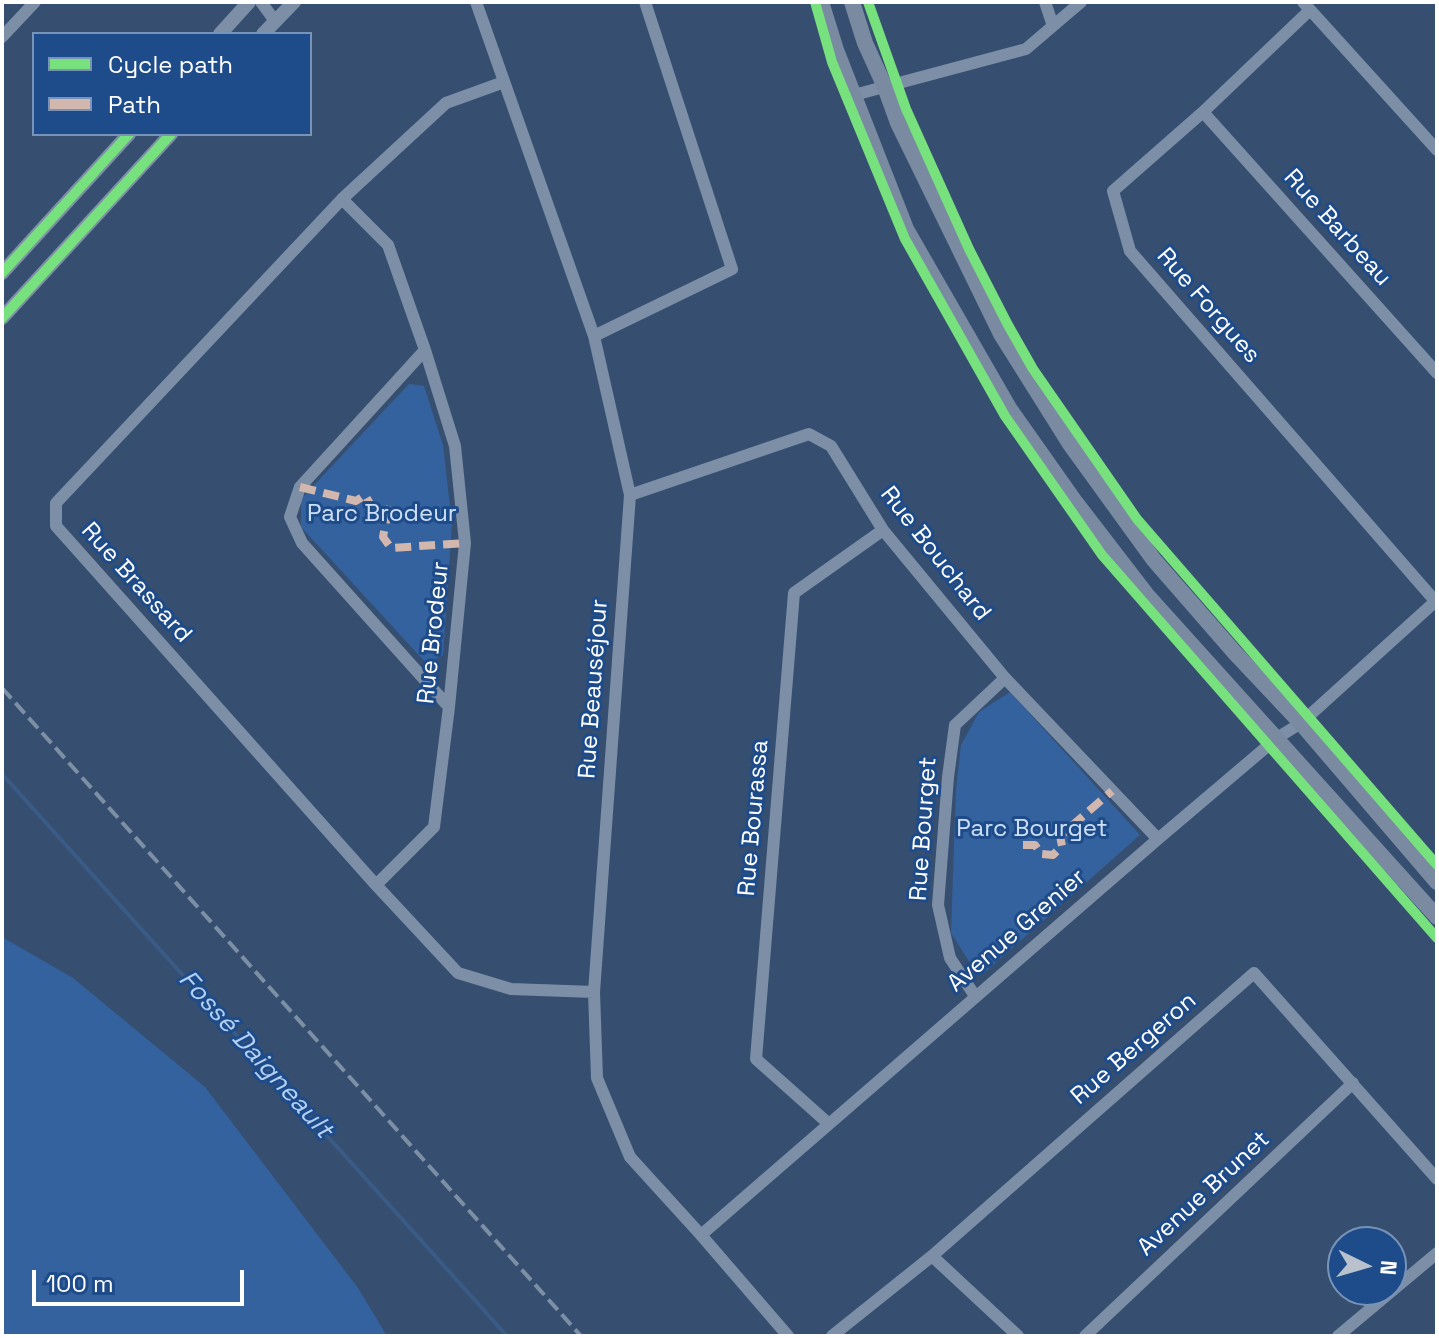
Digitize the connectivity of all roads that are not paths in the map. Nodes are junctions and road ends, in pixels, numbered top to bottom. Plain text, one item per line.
1 (35, 2) edge
2 (249, 2) edge
3 (261, 2) edge
4 (294, 2) edge
5 (476, 2) edge
6 (645, 2) edge
7 (821, 2) edge
8 (852, 2) edge
9 (1045, 2) edge
10 (1081, 2) edge
11 (1307, 6) edge
12 (275, 21) junction
13 (1053, 26) junction
14 (222, 32) edge
15 (265, 32) edge
16 (2, 37) edge
17 (504, 82) junction
18 (885, 87) junction
19 (854, 95) junction
20 (1203, 112) junction
21 (127, 136) edge
22 (169, 136) edge
23 (1437, 150) edge
24 (342, 199) junction
25 (2, 273) edge
26 (2, 318) edge
27 (594, 336) junction
28 (425, 350) junction
29 (1437, 373) edge
30 (630, 495) junction
31 (883, 530) junction
32 (1436, 601) edge
33 (1005, 678) junction
34 (449, 707) junction
35 (1301, 723) junction
36 (1277, 738) junction
37 (1158, 839) junction
38 (1437, 882) edge
39 (376, 885) junction
40 (1437, 917) edge
41 (594, 992) junction
42 (975, 996) junction
43 (1353, 1083) junction
44 (829, 1124) junction
45 (1437, 1179) edge
46 (701, 1235) junction
47 (1437, 1253) edge
48 (932, 1256) junction
49 (788, 1336) edge
50 (832, 1336) edge
51 (1018, 1336) edge
52 (1085, 1336) edge
53 (1338, 1336) edge

1 - 16 street
2 - 14 street
3 - 12 street
4 - 12 street
5 - 17 street, Rue Beauséjour
6 - 27 street
7 - 19 main road
8 - 18 main road
9 - 13 street
10 - 13 street
11 - 20 street, Rue Forgues
11 - 23 street
12 - 15 street
13 - 18 street
17 - 24 street, Rue Brassard
17 - 27 street, Rue Beauséjour
18 - 19 street
18 - 35 main road
19 - 36 main road
20 - 29 street, Rue Barbeau
20 - 32 street, Rue Forgues
21 - 25 street
22 - 26 street
24 - 28 street, Rue Brodeur
24 - 39 street, Rue Brassard
27 - 30 street, Rue Beauséjour
28 - 34 street, Rue Brodeur
28 - 34 street
30 - 31 street, Rue Bouchard
30 - 41 street, Rue Beauséjour
31 - 33 street, Rue Bouchard
31 - 44 street, Rue Bourassa
32 - 35 street, Avenue Grenier
33 - 37 street, Rue Bouchard
33 - 42 street, Rue Bourget
34 - 39 street, Rue Brodeur
35 - 36 street, Avenue Grenier
35 - 38 main road
36 - 37 street, Avenue Grenier
36 - 40 main road
37 - 42 street, Avenue Grenier
39 - 41 street, Rue Brassard
41 - 46 street, Rue Beauséjour
42 - 44 street, Avenue Grenier
43 - 45 street, Rue Bergeron
43 - 48 street, Rue Bergeron
43 - 52 street, Avenue Brunet
44 - 46 street, Avenue Grenier
46 - 49 street, Rue Beauséjour
47 - 53 street
48 - 50 street, Rue Bergeron
48 - 51 street

